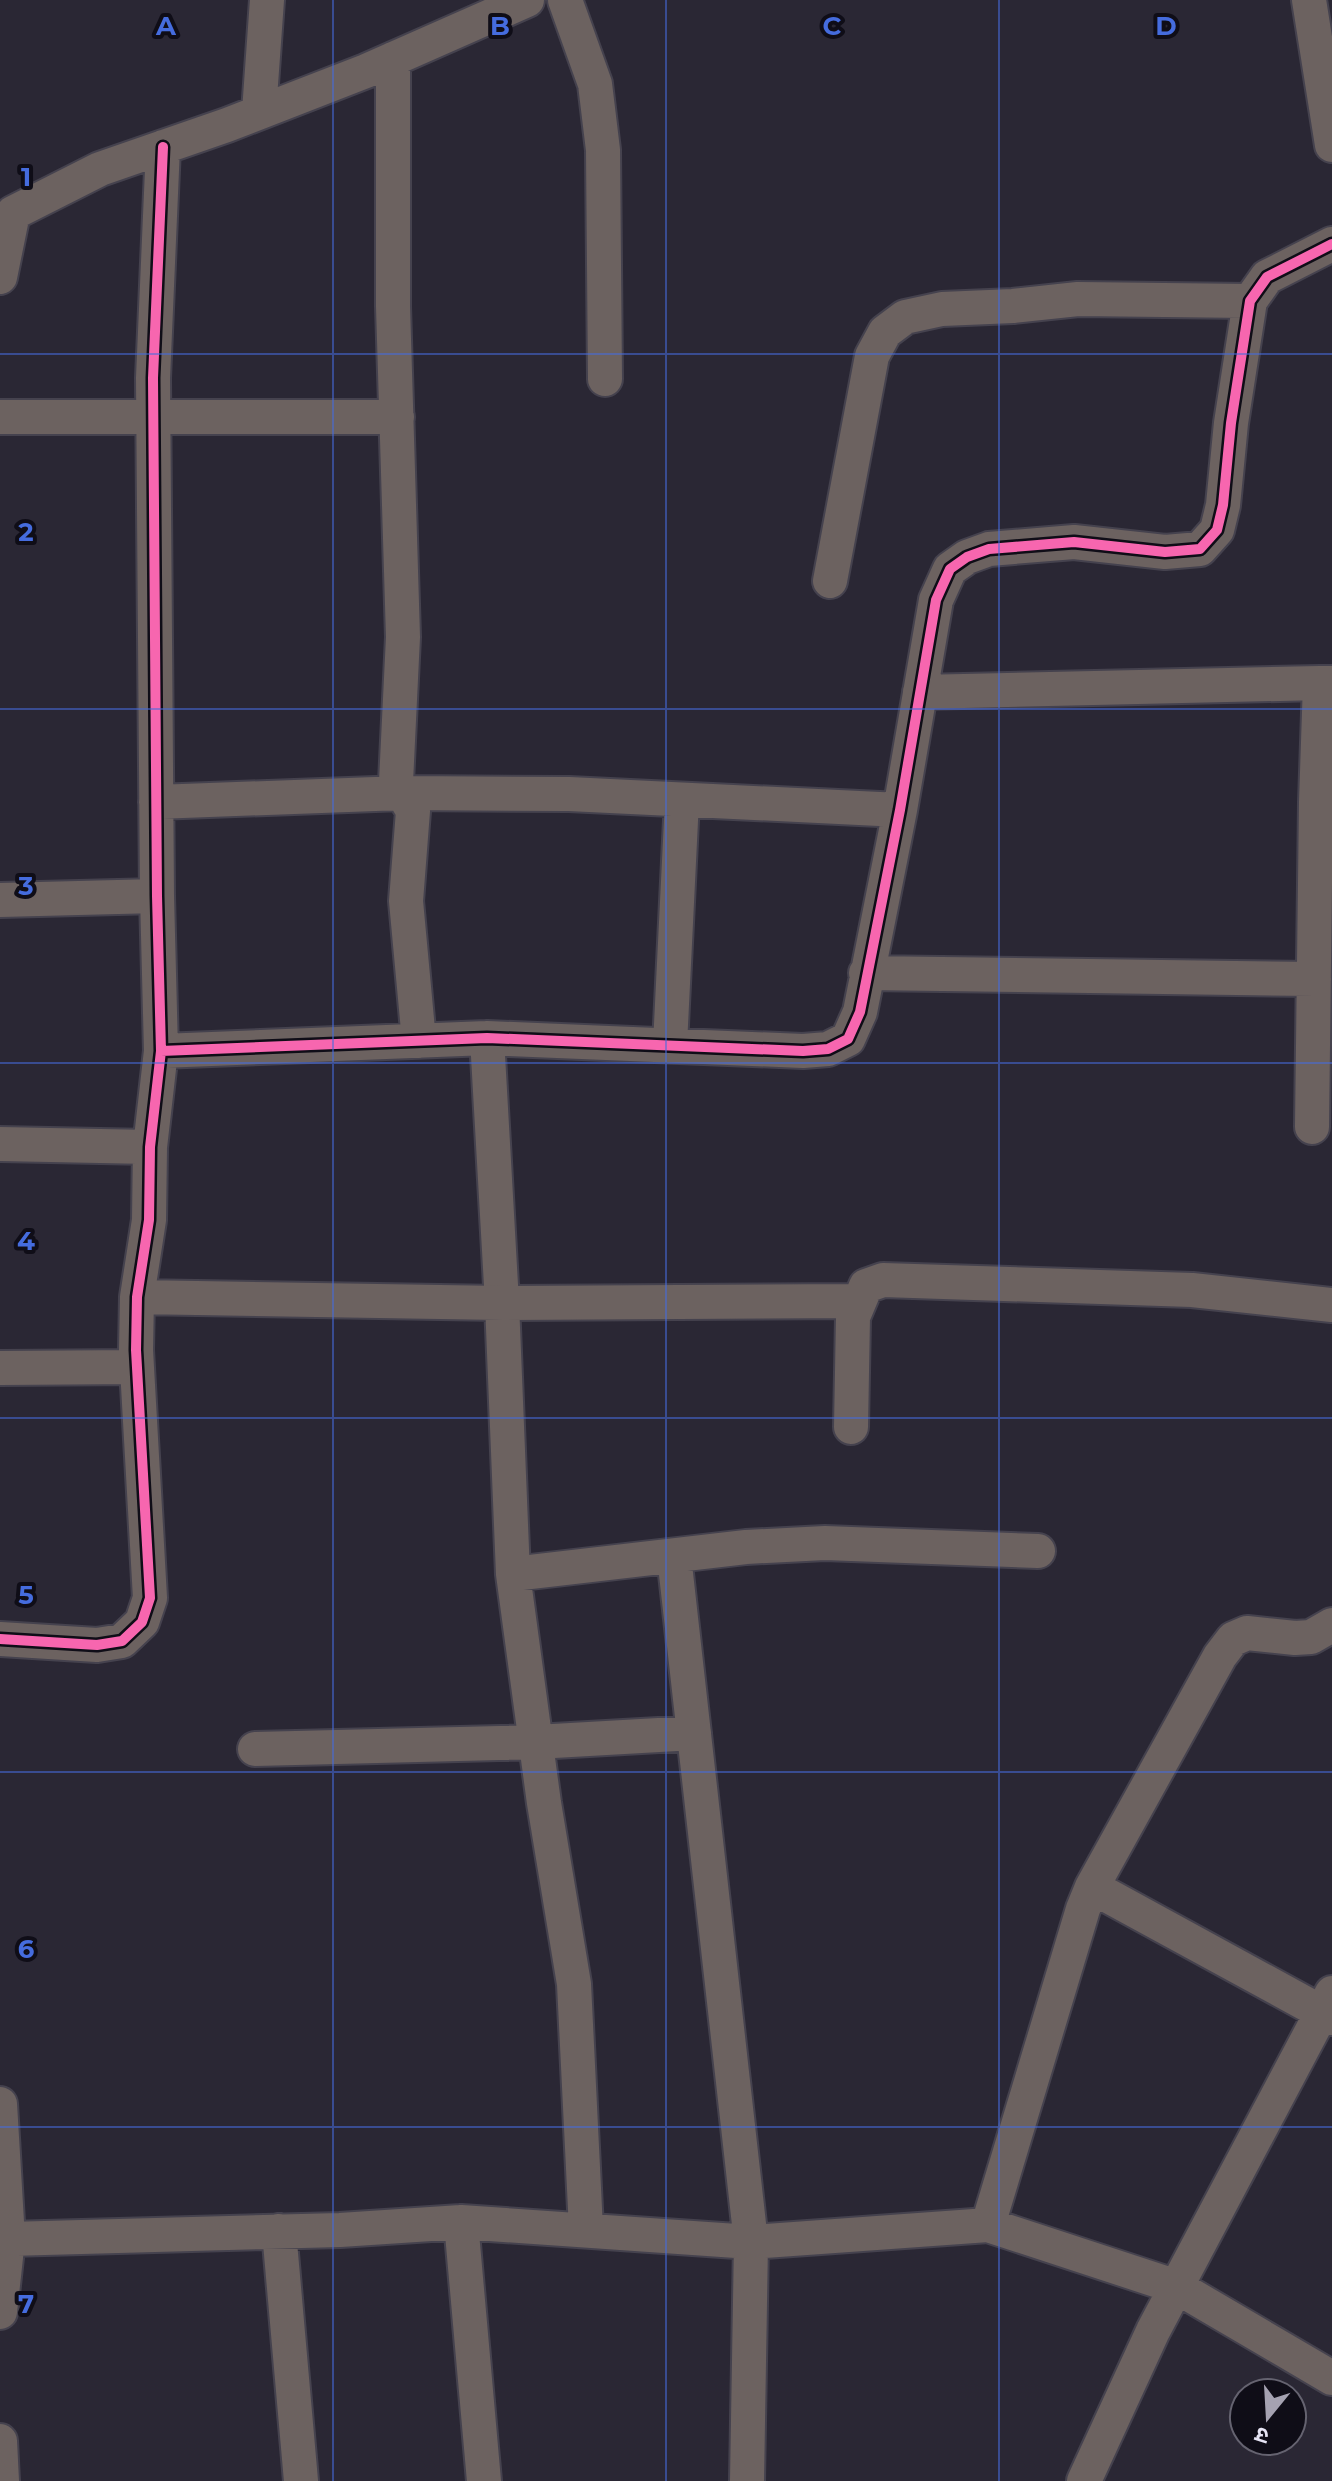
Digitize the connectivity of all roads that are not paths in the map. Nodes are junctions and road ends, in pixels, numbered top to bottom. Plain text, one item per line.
1 (267, 0) edge
2 (527, 0) edge
3 (565, 0) edge
4 (1309, 0) edge
5 (393, 59) junction
6 (1329, 104) edge
7 (259, 112) junction
8 (1332, 145) edge
9 (163, 147) junction
10 (1332, 244) edge
11 (0, 277) edge
12 (1250, 301) junction
13 (605, 379) dead end
14 (0, 417) edge
15 (153, 417) junction
16 (397, 417) junction
17 (830, 581) dead end
18 (1326, 683) edge
19 (920, 692) junction
20 (402, 793) junction
21 (682, 800) junction
22 (156, 802) junction
23 (900, 810) junction
24 (157, 896) junction
25 (0, 900) edge
26 (866, 973) junction
27 (1314, 979) junction
28 (487, 1038) junction
29 (419, 1041) junction
30 (670, 1045) junction
31 (161, 1051) junction
32 (1312, 1127) dead end
33 (0, 1144) edge
34 (150, 1147) junction
35 (137, 1297) junction
36 (859, 1301) junction
37 (502, 1303) junction
38 (1332, 1305) edge
39 (137, 1367) junction
40 (0, 1368) edge
41 (851, 1427) dead end
42 (1038, 1551) dead end
43 (674, 1556) junction
44 (513, 1574) junction
45 (1332, 1625) edge
46 (0, 1639) edge
47 (694, 1733) junction
48 (536, 1742) junction
49 (255, 1749) dead end
50 (1092, 1887) junction
51 (1329, 2008) edge
52 (0, 2104) edge
53 (461, 2222) junction
54 (988, 2225) junction
55 (586, 2229) junction
56 (279, 2231) junction
57 (8, 2239) junction
58 (751, 2242) junction
59 (1177, 2287) junction
60 (0, 2312) edge
61 (1332, 2378) edge
62 (0, 2441) edge
63 (2, 2481) edge
64 (301, 2481) edge
65 (484, 2481) edge
66 (747, 2481) edge
67 (1084, 2481) edge

1 - 7 street
2 - 5 street
3 - 13 street
4 - 6 street
5 - 7 street
5 - 16 street
6 - 8 street
7 - 9 street
9 - 11 street
9 - 15 street
10 - 12 street
12 - 17 street
12 - 19 street
14 - 15 street
15 - 16 street
15 - 22 street
16 - 20 street
18 - 19 street
18 - 27 street
19 - 23 street
20 - 21 street
20 - 22 street
20 - 29 street
21 - 23 street
21 - 30 street
22 - 24 street
23 - 26 street
24 - 25 street
24 - 31 street
26 - 27 street
26 - 30 street
27 - 32 street
28 - 29 street
28 - 30 street
28 - 37 street
29 - 31 street
31 - 34 street
33 - 34 street
34 - 35 street
35 - 37 street
35 - 39 street
36 - 37 street
36 - 38 street
36 - 41 street
37 - 44 street
39 - 40 street
39 - 46 street
42 - 43 street
43 - 44 street
43 - 47 street
44 - 48 street
45 - 50 street
47 - 48 street
47 - 58 street
48 - 49 street
48 - 55 street
50 - 51 street
50 - 54 street
51 - 59 street
52 - 57 street
53 - 55 street
53 - 56 street
53 - 65 street
54 - 58 street
54 - 59 street
55 - 58 street
56 - 57 street
56 - 64 street
57 - 60 street
58 - 66 street
59 - 61 street
59 - 67 street
62 - 63 street

